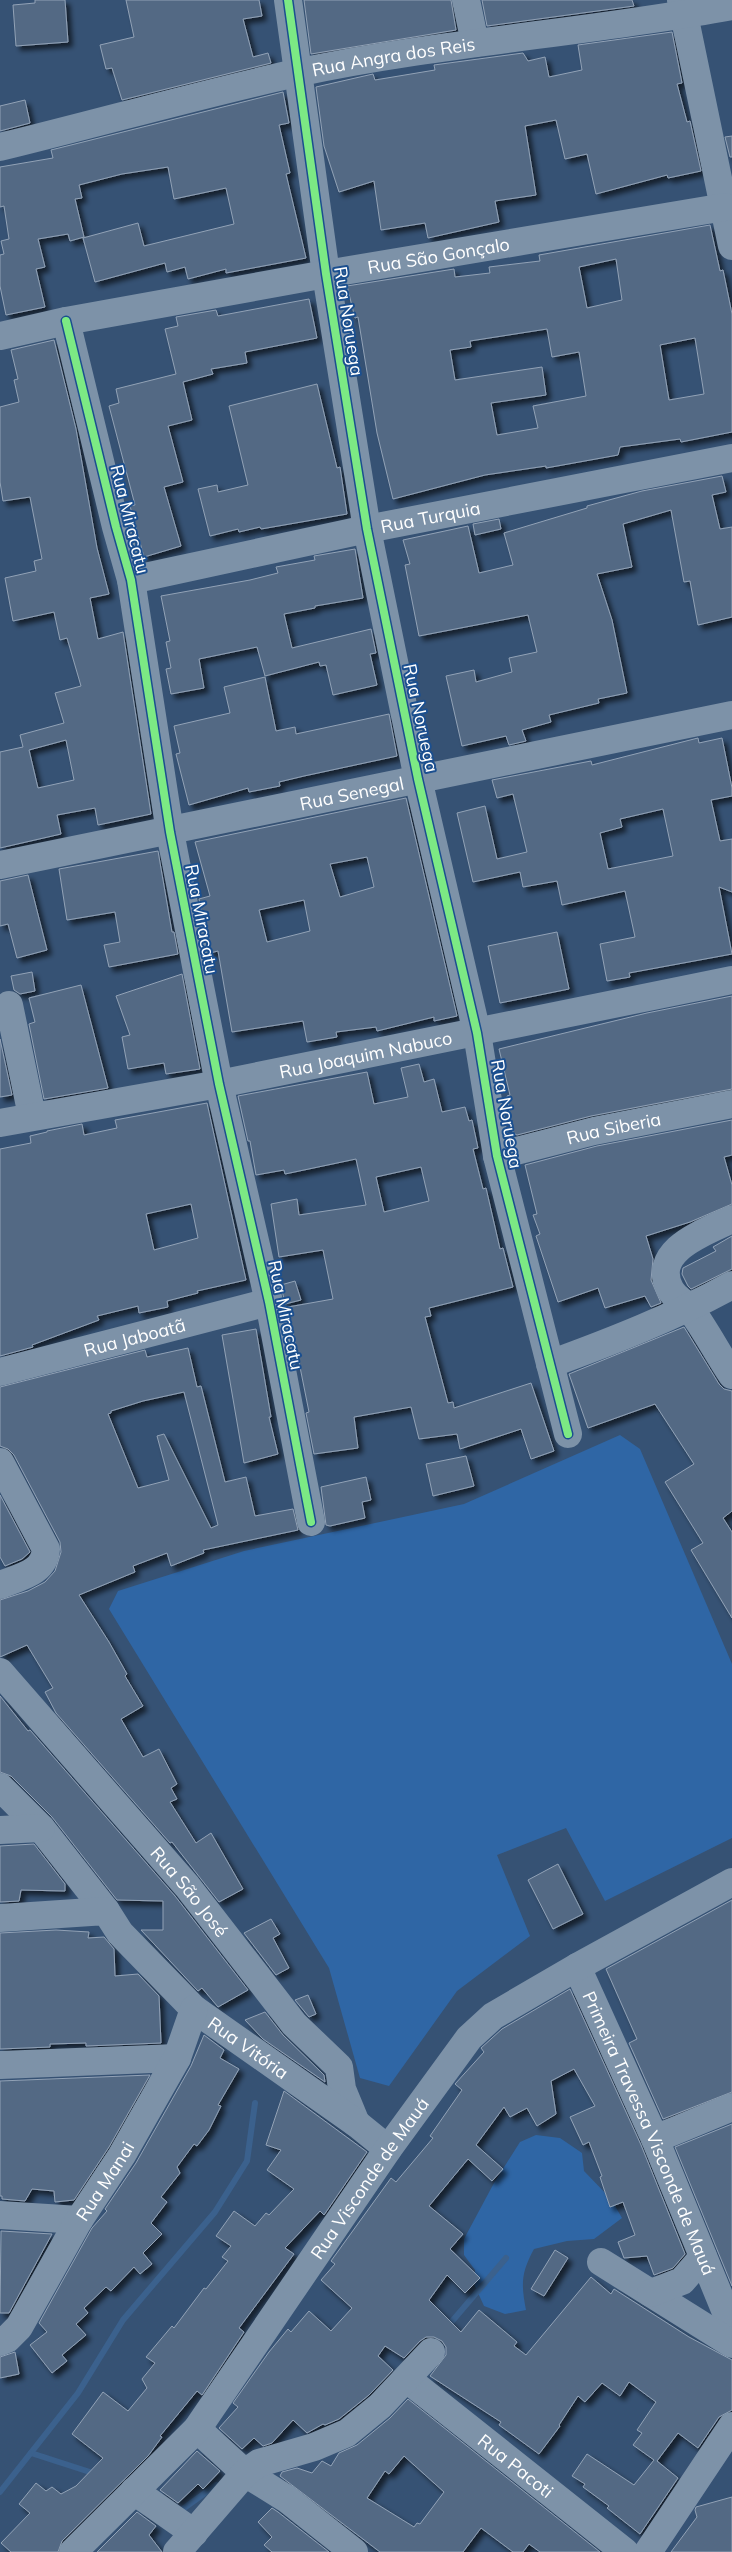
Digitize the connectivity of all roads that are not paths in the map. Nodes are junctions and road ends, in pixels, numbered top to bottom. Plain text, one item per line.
1 (288, 0) edge
2 (466, 0) edge
3 (732, 6) edge
4 (683, 7) edge
5 (476, 43) junction
6 (297, 73) junction
7 (0, 147) edge
8 (729, 225) edge
9 (326, 274) junction
10 (66, 321) junction
11 (0, 336) edge
12 (732, 458) edge
13 (367, 529) junction
14 (131, 580) junction
15 (732, 715) edge
16 (418, 779) junction
17 (170, 832) junction
18 (0, 865) edge
19 (732, 980) edge
20 (8, 1005) dead end
21 (477, 1033) junction
22 (219, 1084) junction
23 (732, 1104) edge
24 (32, 1116) junction
25 (0, 1123) edge
26 (497, 1156) junction
27 (732, 1219) edge
28 (732, 1285) edge
29 (269, 1302) junction
30 (690, 1308) junction
31 (550, 1364) junction
32 (0, 1372) edge
33 (732, 1376) edge
34 (568, 1434) dead end
35 (0, 1462) edge
36 (311, 1522) dead end
37 (0, 1585) edge
38 (0, 1672) edge
39 (0, 1787) edge
40 (41, 1828) junction
41 (0, 1830) edge
42 (732, 1882) edge
43 (0, 1918) edge
44 (113, 1922) junction
45 (576, 1967) junction
46 (194, 2009) junction
47 (177, 2058) junction
48 (0, 2065) edge
49 (732, 2107) edge
50 (356, 2123) junction
51 (655, 2139) junction
52 (388, 2149) junction
53 (0, 2214) edge
54 (79, 2220) junction
55 (703, 2257) junction
56 (601, 2262) dead end
57 (650, 2293) junction
58 (732, 2327) edge
59 (0, 2342) edge
60 (732, 2344) edge
61 (431, 2352) dead end
62 (407, 2379) junction
63 (732, 2426) edge
64 (197, 2429) junction
65 (245, 2473) junction
66 (134, 2491) junction
67 (185, 2542) edge
68 (72, 2552) edge
69 (354, 2552) edge
70 (625, 2552) edge
71 (648, 2552) edge

1 - 6 street, Rua Noruega
2 - 5 street
3 - 4 street, Rua Angra dos Reis
4 - 5 street, Rua Angra dos Reis
4 - 8 street
5 - 6 street, Rua Angra dos Reis
6 - 7 street, Rua Angra dos Reis
6 - 9 street, Rua Noruega
8 - 9 street, Rua São Gonçalo
9 - 10 street, Rua São Gonçalo
9 - 13 street, Rua Noruega
10 - 11 street, Rua São Gonçalo
10 - 14 street, Rua Miracatu
12 - 13 street, Rua Turquia
13 - 14 street, Rua Turquia
13 - 16 street, Rua Noruega
14 - 17 street, Rua Miracatu
15 - 16 street, Rua Senegal
16 - 17 street, Rua Senegal
16 - 21 street, Rua Noruega
17 - 18 street, Rua Senegal
17 - 22 street, Rua Miracatu
19 - 21 street, Rua Joaquim Nabuco
20 - 24 street
21 - 22 street, Rua Joaquim Nabuco
21 - 26 street, Rua Noruega
22 - 24 street, Rua Joaquim Nabuco
22 - 29 street, Rua Miracatu
23 - 26 street, Rua Siberia
24 - 25 street, Rua Joaquim Nabuco
26 - 31 street, Rua Noruega
27 - 30 street
28 - 30 street
29 - 32 street, Rua Jaboatã
29 - 36 street, Rua Miracatu
30 - 31 street
30 - 33 street
31 - 34 street, Rua Noruega
35 - 37 street
38 - 50 street, Rua São José
39 - 40 street, Rua Vitória
40 - 41 street
40 - 44 street, Rua Vitória
42 - 45 street, Rua Visconde de Mauá
43 - 44 street
44 - 46 street, Rua Vitória
45 - 51 street, Primeira Travessa Visconde de Mauá
45 - 52 street, Rua Visconde de Mauá
46 - 47 street, Rua Manai
46 - 50 street, Rua Vitória
47 - 48 street
47 - 54 street, Rua Manai
49 - 51 street
50 - 52 street, Rua Vitória
51 - 55 street, Primeira Travessa Visconde de Mauá
52 - 64 street, Rua Visconde de Mauá
53 - 54 street
54 - 59 street, Rua Manai
55 - 57 street
55 - 58 street, Primeira Travessa Visconde de Mauá
56 - 57 street
57 - 60 street
61 - 62 street
62 - 65 street
62 - 70 street, Rua Pacoti
63 - 71 street
64 - 65 street
64 - 66 street, Rua Visconde de Mauá
65 - 67 street
65 - 69 street
66 - 67 street
66 - 68 street, Rua Visconde de Mauá

